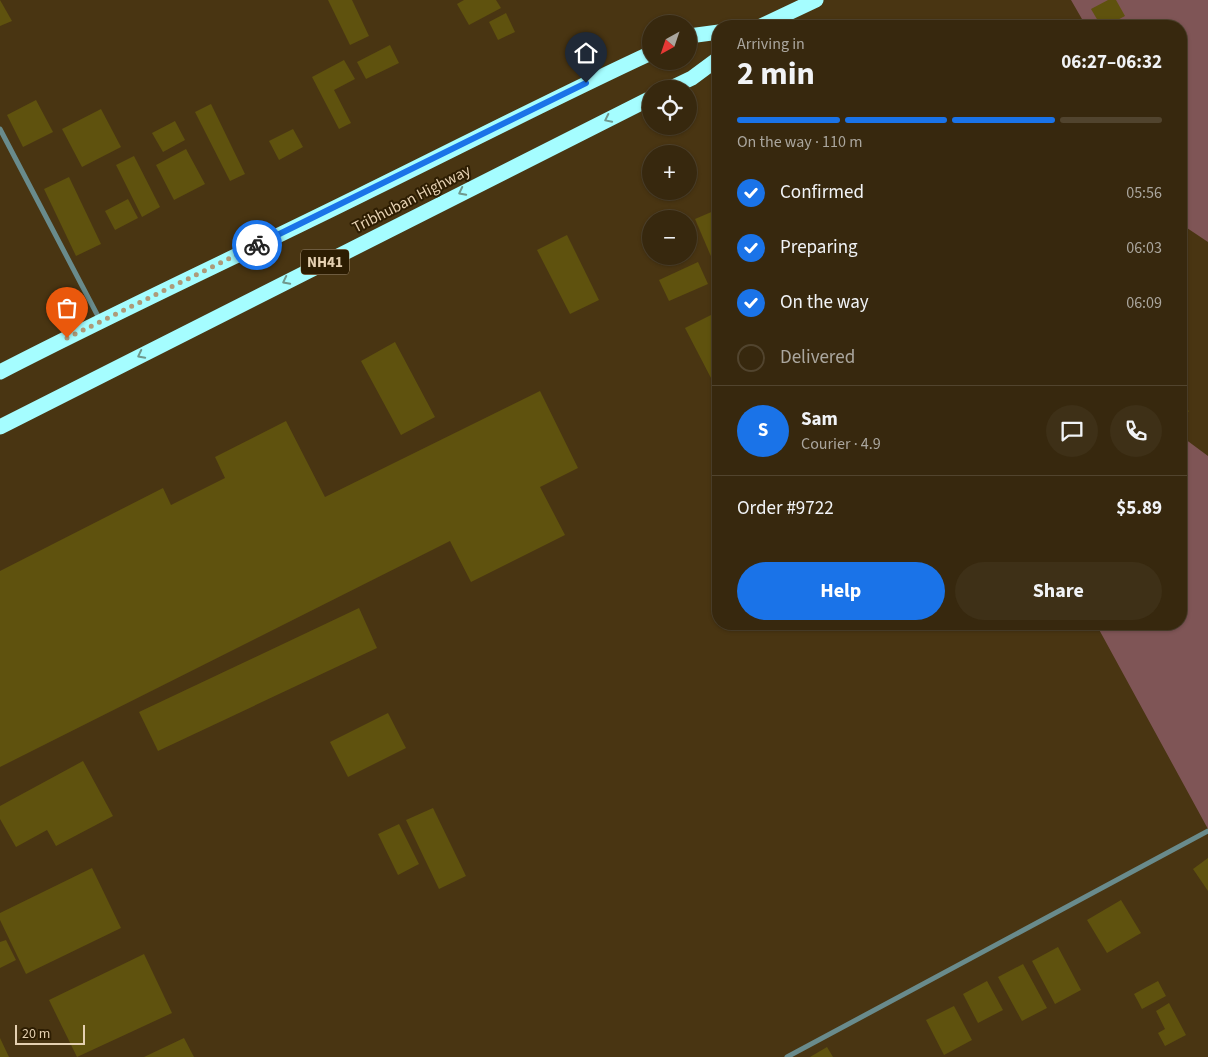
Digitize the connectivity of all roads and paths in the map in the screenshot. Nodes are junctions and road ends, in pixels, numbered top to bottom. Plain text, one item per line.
1 (816, 0) edge
2 (772, 20) edge
3 (712, 33) edge
4 (698, 35) edge
5 (642, 57) edge
6 (712, 63) edge
7 (688, 80) edge
8 (642, 103) edge
9 (0, 129) edge
10 (101, 320) junction
11 (0, 372) edge
12 (0, 427) edge
13 (1208, 831) edge
14 (787, 1057) edge

1 - 2 highway
3 - 4 highway
5 - 10 highway, Tribhuban Highway / NH41
6 - 7 highway
8 -> 12 highway, Tribhuban Highway / NH41
9 - 10 street
10 - 11 highway, Tribhuban Highway / NH41
13 - 14 street

